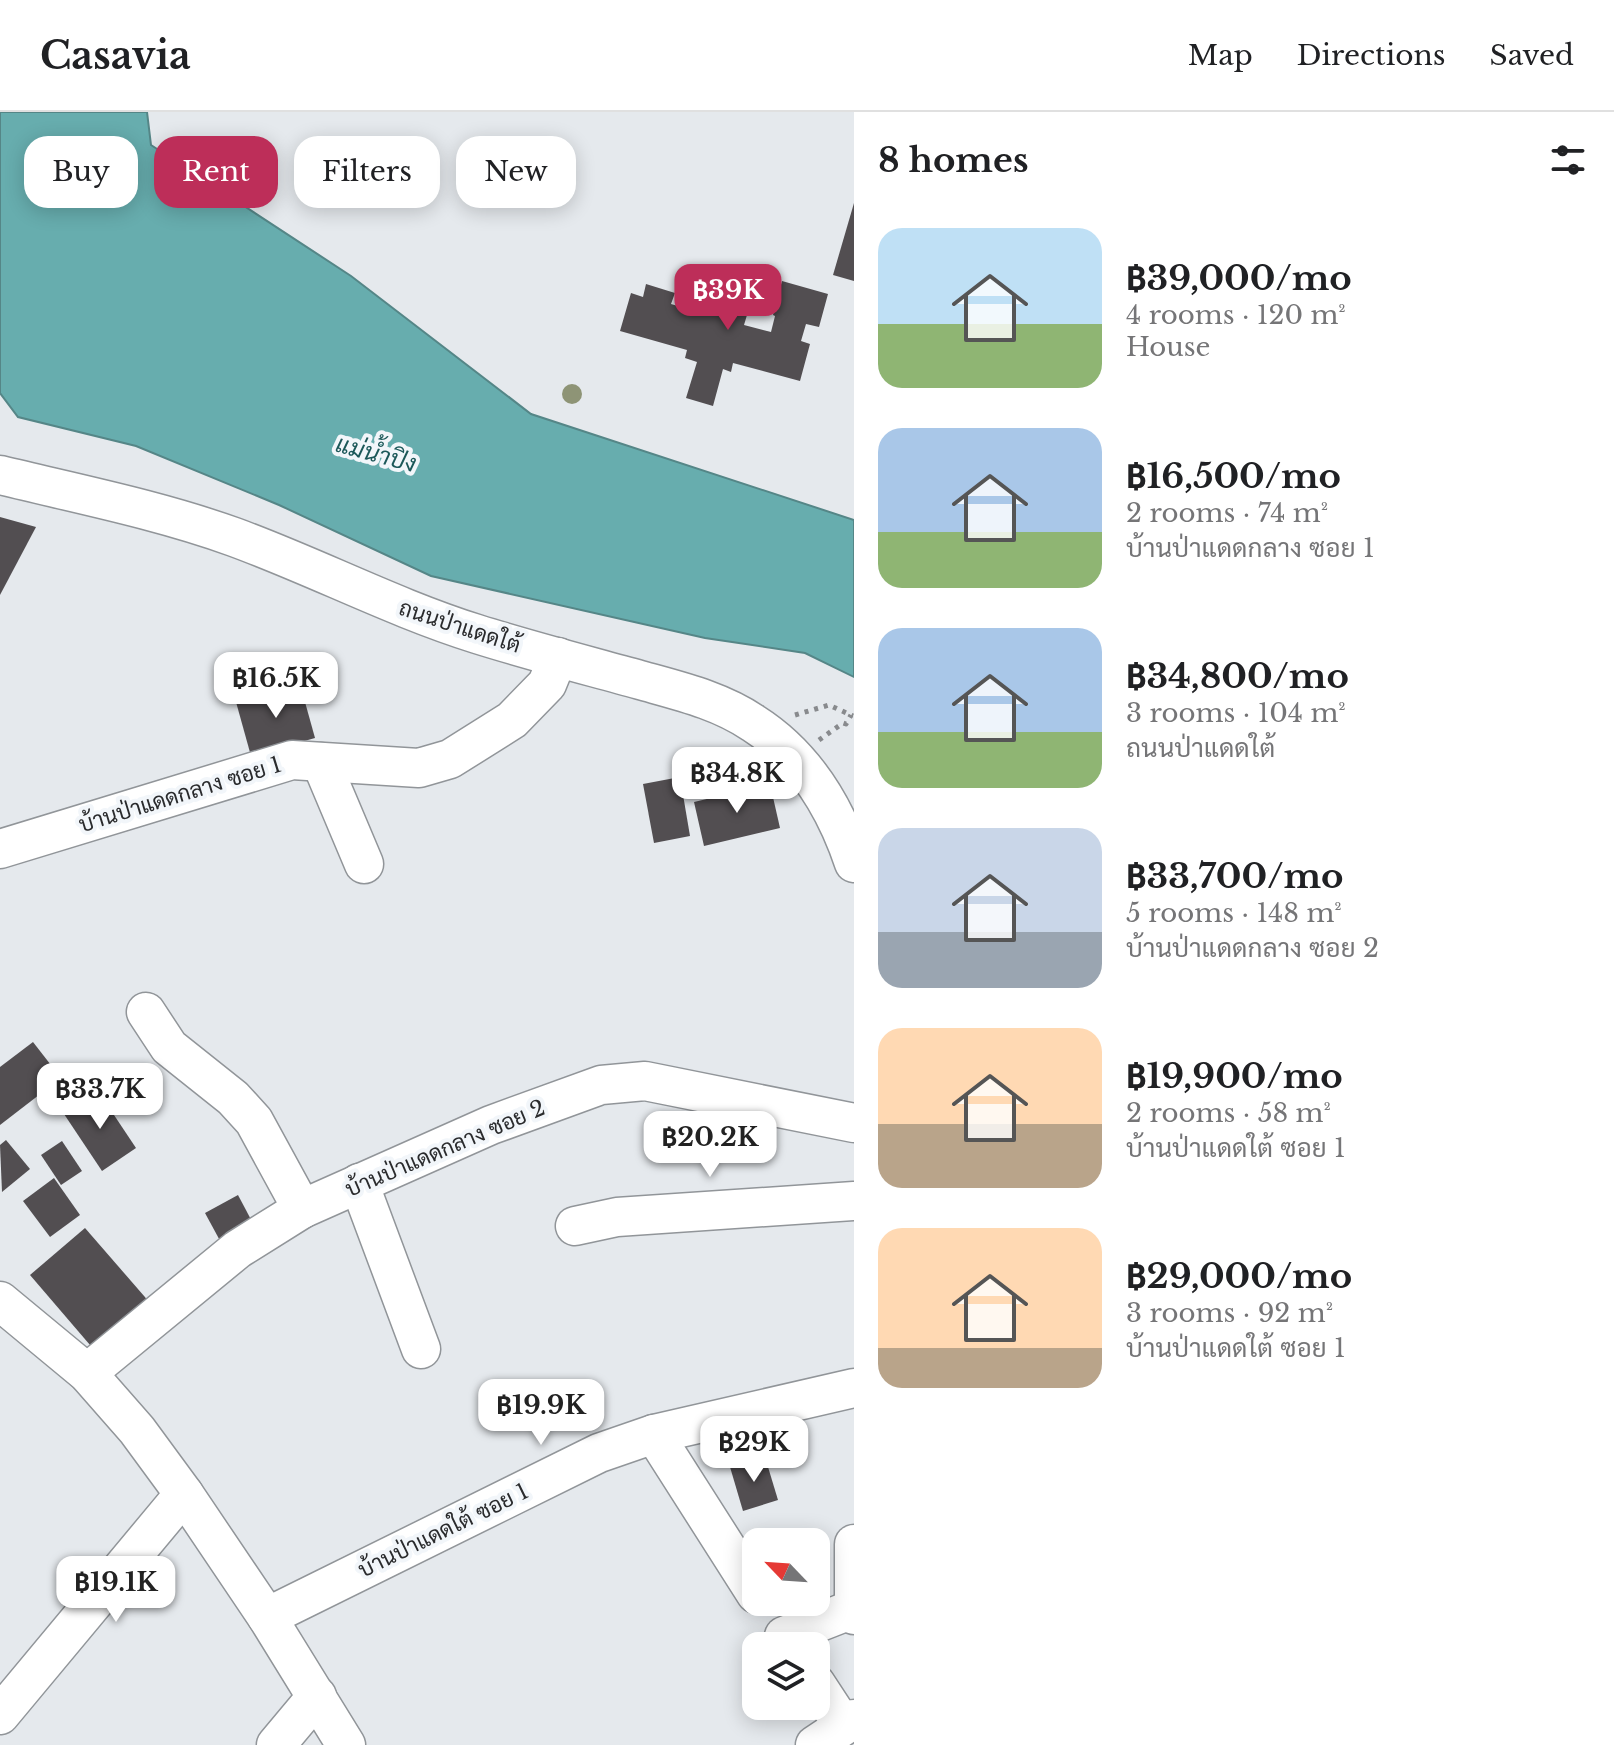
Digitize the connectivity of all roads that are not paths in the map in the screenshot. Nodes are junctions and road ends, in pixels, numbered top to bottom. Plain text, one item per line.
1 (0, 475) edge
2 (558, 657) junction
3 (321, 762) junction
4 (0, 849) edge
5 (854, 863) edge
6 (364, 864) dead end
7 (146, 1012) dead end
8 (854, 1123) edge
9 (359, 1183) junction
10 (854, 1201) edge
11 (302, 1209) junction
12 (575, 1226) dead end
13 (3, 1309) edge
14 (421, 1349) dead end
15 (87, 1373) junction
16 (854, 1388) edge
17 (654, 1434) junction
18 (184, 1494) junction
19 (854, 1544) edge
20 (742, 1572) edge
21 (854, 1612) edge
22 (267, 1617) junction
23 (808, 1632) edge
24 (317, 1696) junction
25 (0, 1715) edge
26 (276, 1745) edge
27 (346, 1745) edge

1 - 2 street, ถนนป่าแดดใต้
2 - 3 street, บ้านป่าแดดกลาง ซอย 1
2 - 5 street, ถนนป่าแดดใต้
3 - 4 street, บ้านป่าแดดกลาง ซอย 1
3 - 6 street
7 - 11 street
8 - 9 street, บ้านป่าแดดกลาง ซอย 2
9 - 11 street, บ้านป่าแดดกลาง ซอย 2
9 - 14 street
10 - 12 street
11 - 15 street, บ้านป่าแดดกลาง ซอย 2
13 - 15 street
15 - 18 street
16 - 17 street, บ้านป่าแดดใต้ ซอย 1
17 - 20 street
17 - 22 street, บ้านป่าแดดใต้ ซอย 1
18 - 22 street
18 - 25 street
19 - 21 street
21 - 23 street
22 - 24 street
24 - 26 street
24 - 27 street

